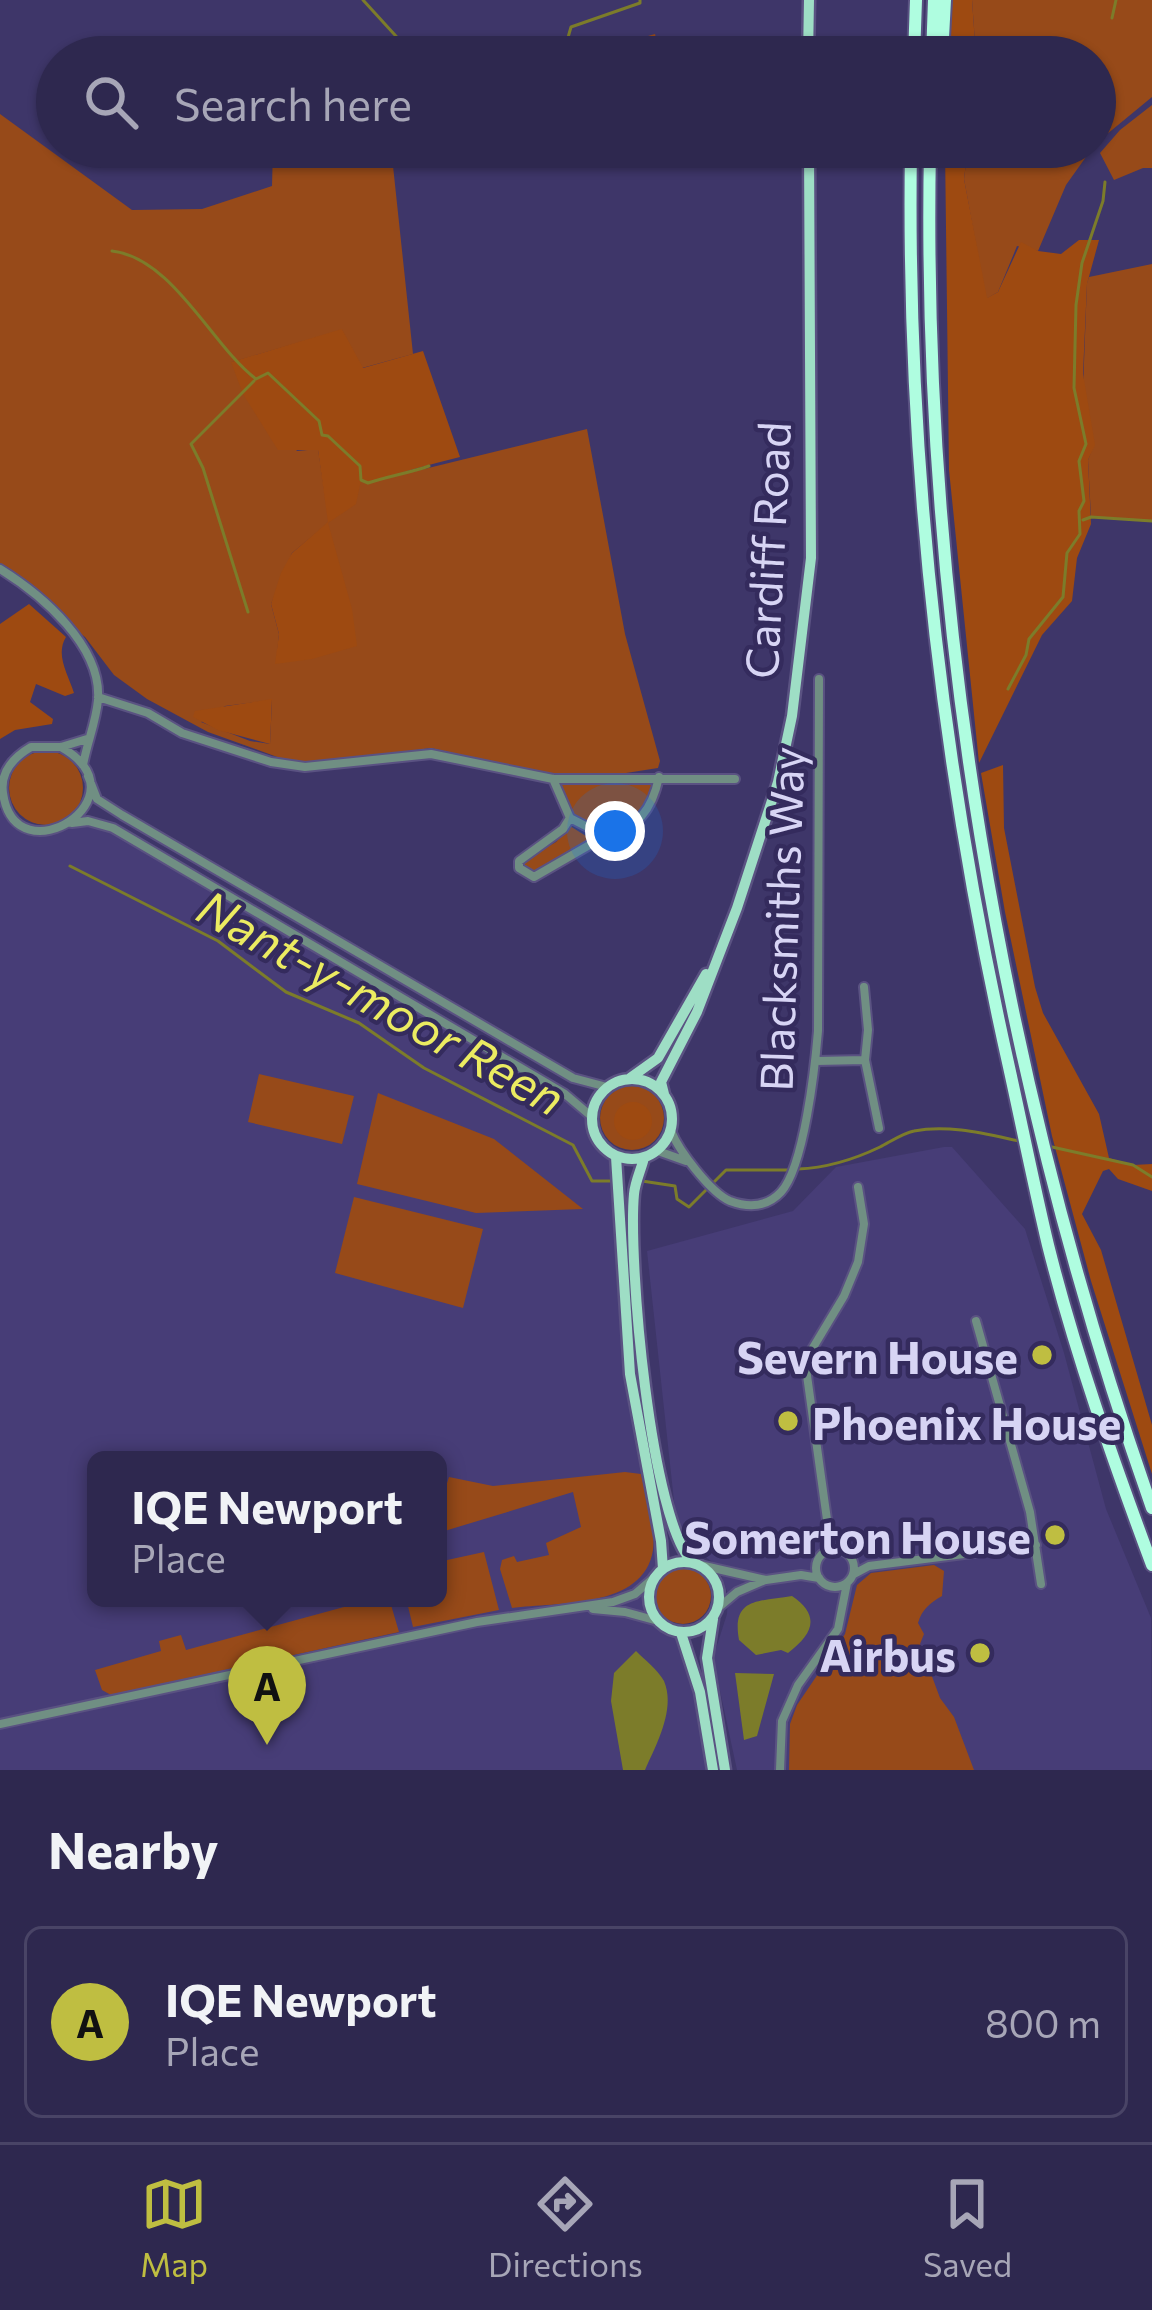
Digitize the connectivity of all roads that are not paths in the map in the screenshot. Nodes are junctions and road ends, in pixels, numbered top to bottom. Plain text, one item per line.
1 (808, 0) edge
2 (916, 0) edge
3 (934, 0) edge
4 (945, 0) edge
5 (808, 36) edge
6 (915, 36) edge
7 (933, 36) edge
8 (943, 36) edge
9 (809, 168) edge
10 (911, 168) edge
11 (930, 168) edge
12 (0, 569) edge
13 (819, 679) dead end
14 (98, 697) junction
15 (87, 739) junction
16 (61, 747) junction
17 (83, 764) junction
18 (88, 776) junction
19 (658, 777) junction
20 (553, 778) junction
21 (735, 778) dead end
22 (570, 818) junction
23 (73, 823) junction
24 (605, 836) junction
25 (723, 946) junction
26 (864, 987) dead end
27 (865, 1060) junction
28 (816, 1061) junction
29 (629, 1078) junction
30 (607, 1087) junction
31 (664, 1094) junction
32 (591, 1117) junction
33 (879, 1128) dead end
34 (671, 1131) junction
35 (658, 1151) junction
36 (616, 1157) junction
37 (644, 1158) junction
38 (693, 1165) junction
39 (858, 1187) dead end
40 (976, 1321) dead end
41 (1152, 1508) edge
42 (829, 1534) junction
43 (1036, 1545) junction
44 (839, 1550) junction
45 (849, 1555) junction
46 (821, 1557) junction
47 (696, 1564) junction
48 (1152, 1565) edge
49 (869, 1566) junction
50 (660, 1572) junction
51 (854, 1574) junction
52 (801, 1575) junction
53 (819, 1578) junction
54 (766, 1580) junction
55 (847, 1583) junction
56 (1041, 1584) dead end
57 (832, 1587) junction
58 (574, 1609) junction
59 (842, 1611) junction
60 (715, 1614) junction
61 (658, 1621) junction
62 (681, 1633) junction
63 (0, 1724) edge
64 (713, 1770) edge
65 (725, 1770) edge
66 (780, 1770) edge

1 - 5 main road
2 - 6 highway
3 - 7 highway
4 - 8 highway
9 - 25 main road, Cardiff Road
10 - 48 highway
11 - 41 highway
12 - 14 street
13 - 28 street, Blacksmiths Way
14 - 15 street
14 - 20 street
15 - 16 street
15 - 17 street
16 - 17 street
16 - 23 street
17 - 18 street
18 - 23 street
18 - 30 street
19 - 20 street
19 - 21 street
19 - 24 street
20 - 22 street
22 - 24 street
22 - 24 street
23 - 32 street
25 - 29 main road, Cardiff Road
25 - 31 main road, Cardiff Road
26 - 27 street
27 - 28 street
27 - 33 street
28 - 38 street, Blacksmiths Way
29 - 30 main road
29 - 31 main road
30 - 32 main road
31 - 34 main road
32 - 36 main road
34 - 35 main road
34 - 38 street, Blacksmiths Way
35 - 37 main road
35 - 38 street, Blacksmiths Way
36 - 37 main road
36 - 50 main road
37 - 47 main road
39 - 42 street
40 - 43 street
42 - 44 street
42 - 46 street
43 - 49 street
43 - 56 street
44 - 45 street
44 - 46 street
45 - 49 street
45 - 51 street
46 - 52 street
46 - 53 street
47 - 50 main road
47 - 54 street
47 - 60 main road
49 - 51 street
50 - 58 street
50 - 61 main road
51 - 55 street
52 - 53 street
52 - 54 street
53 - 57 street
54 - 60 street
55 - 57 street
55 - 59 street
57 - 59 street
58 - 61 street
58 - 63 street
59 - 66 street
60 - 62 main road
60 - 65 main road
61 - 62 main road
62 - 64 main road

